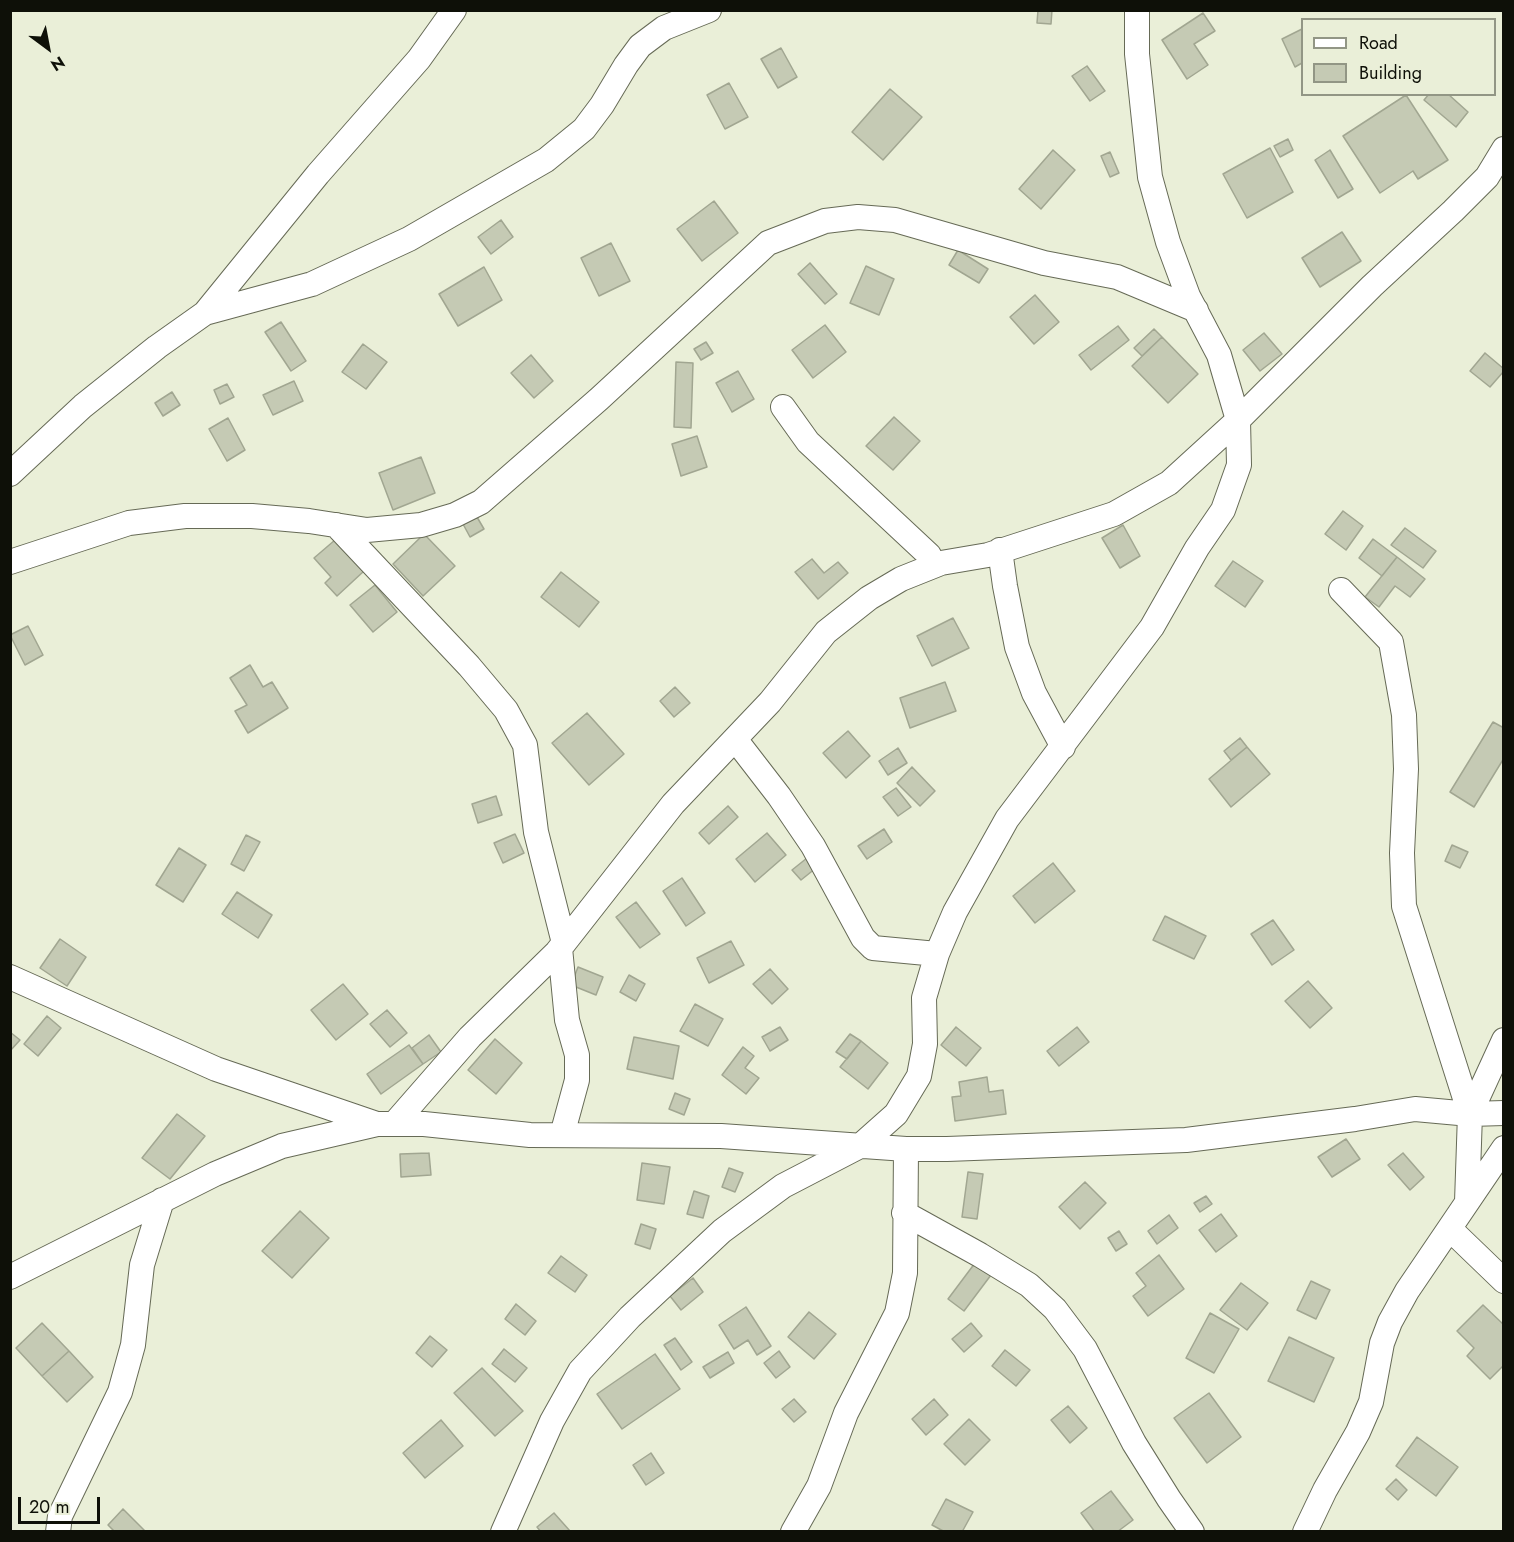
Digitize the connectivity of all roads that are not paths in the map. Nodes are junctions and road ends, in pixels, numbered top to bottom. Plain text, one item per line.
1 (454, 10) edge
2 (709, 10) edge
3 (1137, 10) edge
4 (1503, 149) edge
5 (1495, 173) edge
6 (1196, 310) junction
7 (205, 313) junction
8 (783, 407) dead end
9 (1239, 420) junction
10 (10, 474) edge
11 (336, 525) junction
12 (1000, 550) junction
13 (10, 562) edge
14 (934, 565) junction
15 (1341, 590) dead end
16 (735, 739) junction
17 (1063, 747) junction
18 (562, 946) junction
19 (937, 954) junction
20 (10, 977) edge
21 (1503, 1040) edge
22 (1503, 1113) edge
23 (1470, 1114) junction
24 (386, 1124) junction
25 (562, 1135) junction
26 (860, 1146) junction
27 (1503, 1148) edge
28 (906, 1149) junction
29 (162, 1200) junction
30 (1467, 1202) junction
31 (904, 1213) junction
32 (1450, 1229) junction
33 (10, 1277) edge
34 (1503, 1281) edge
35 (58, 1532) edge
36 (503, 1532) edge
37 (793, 1532) edge
38 (1192, 1532) edge
39 (1305, 1532) edge

1 - 7 street
2 - 7 street
3 - 6 street
4 - 5 street
5 - 9 street
6 - 9 street
6 - 11 street
7 - 10 street
8 - 14 street
9 - 12 street
9 - 17 street
11 - 13 street
11 - 18 street
12 - 14 street
12 - 17 street
14 - 16 street
15 - 23 street
16 - 18 street
16 - 19 street
17 - 19 street
18 - 24 street
18 - 25 street
19 - 26 street
20 - 24 street
21 - 23 street
22 - 23 street
23 - 28 street
23 - 30 street
24 - 25 street
24 - 29 street
25 - 26 street
26 - 28 street
26 - 36 street
27 - 30 street
28 - 31 street
29 - 33 street
29 - 35 street
30 - 32 street
31 - 37 street
31 - 38 street
32 - 34 street
32 - 39 street

